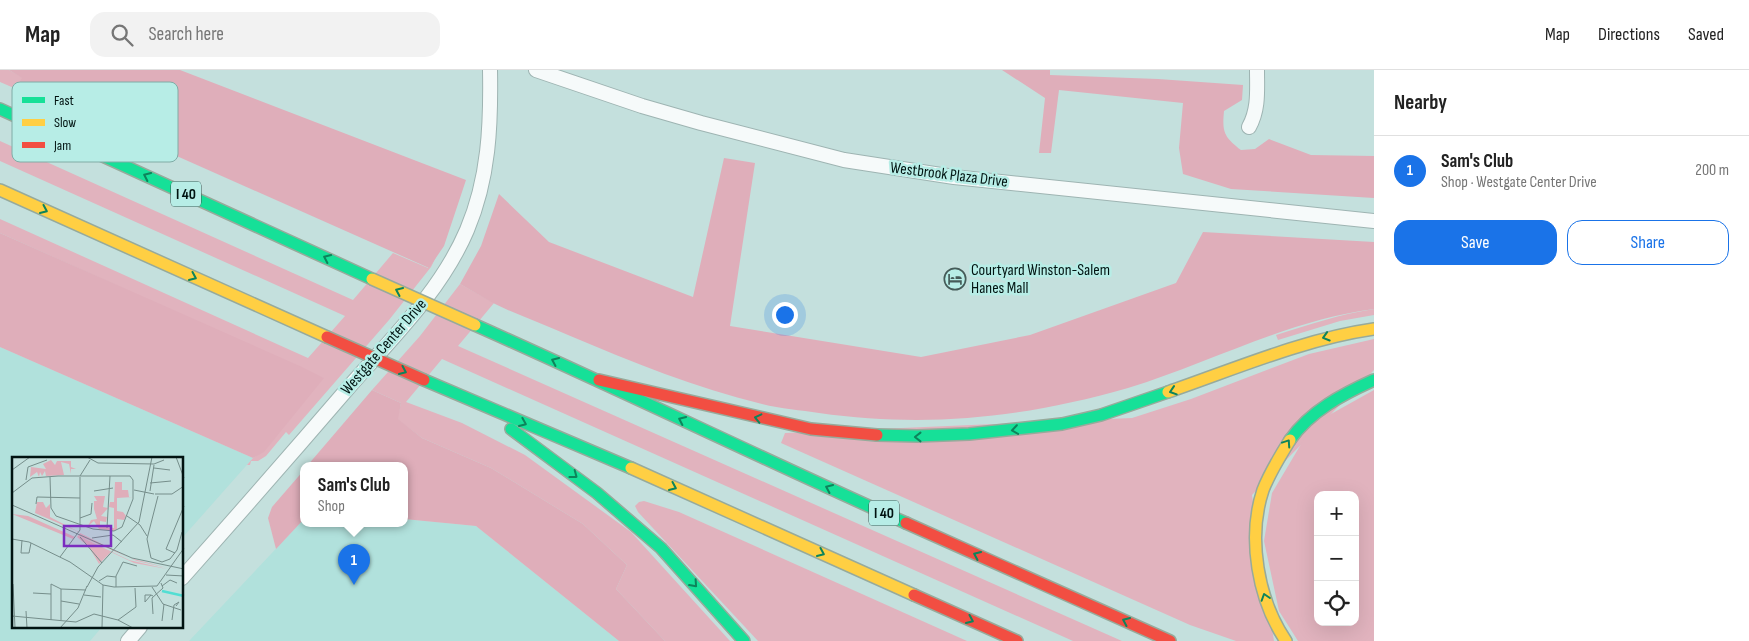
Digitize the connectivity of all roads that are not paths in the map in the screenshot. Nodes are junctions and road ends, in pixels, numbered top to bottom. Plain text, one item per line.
1 (490, 70) edge
2 (536, 70) edge
3 (1257, 70) edge
4 (0, 109) edge
5 (12, 114) edge
6 (1248, 127) dead end
7 (116, 162) edge
8 (0, 190) edge
9 (1374, 221) edge
10 (1374, 329) edge
11 (599, 380) junction
12 (1374, 380) edge
13 (478, 405) junction
14 (184, 576) edge
15 (139, 628) edge
16 (128, 641) edge
17 (744, 641) edge
18 (1017, 641) edge
19 (1170, 641) edge
20 (1286, 641) edge

1 - 14 street, Westgate Center Drive
2 - 9 street, Westbrook Plaza Drive
3 - 6 street
5 -> 4 highway, I 40, bridge
11 -> 7 highway, I 40, bridge
8 -> 13 highway, bridge
10 -> 11 highway
19 -> 11 highway, I 40
20 -> 12 highway
13 -> 17 highway
13 -> 18 highway
15 - 16 street

